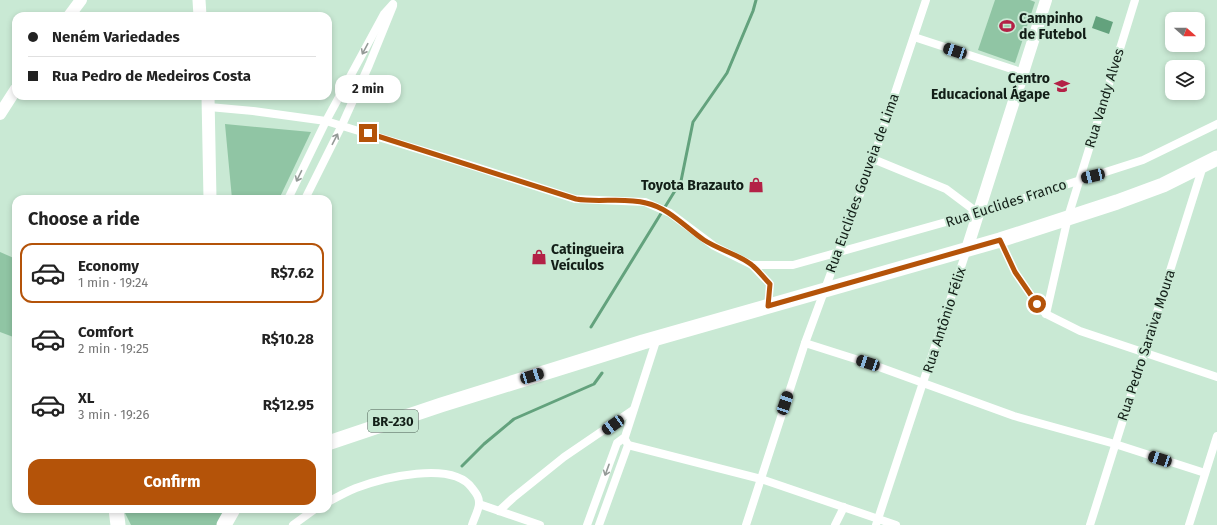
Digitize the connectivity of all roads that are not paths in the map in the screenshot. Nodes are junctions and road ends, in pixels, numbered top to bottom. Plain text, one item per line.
1 (81, 0) edge
2 (199, 0) edge
3 (926, 0) edge
4 (1046, 0) edge
5 (1135, 0) edge
6 (395, 2) edge
7 (72, 12) edge
8 (200, 12) edge
9 (914, 37) junction
10 (1024, 73) junction
11 (12, 95) edge
12 (208, 102) edge
13 (0, 114) edge
14 (326, 121) junction
15 (1217, 123) edge
16 (342, 125) junction
17 (1217, 158) edge
18 (872, 159) junction
19 (307, 160) junction
20 (321, 166) junction
21 (1203, 166) junction
22 (1079, 180) junction
23 (210, 195) edge
24 (290, 195) edge
25 (307, 195) edge
26 (978, 213) junction
27 (1068, 217) junction
28 (1000, 240) junction
29 (967, 249) junction
30 (836, 254) junction
31 (752, 265) junction
32 (823, 291) junction
33 (768, 306) junction
34 (1046, 314) junction
35 (657, 338) junction
36 (804, 343) junction
37 (1144, 352) junction
38 (1217, 377) edge
39 (922, 384) junction
40 (633, 410) junction
41 (1217, 436) edge
42 (625, 437) junction
43 (332, 441) edge
44 (1115, 444) junction
45 (628, 445) junction
46 (1205, 474) junction
47 (761, 479) junction
48 (332, 500) edge
49 (478, 500) junction
50 (844, 507) junction
51 (499, 511) junction
52 (310, 513) edge
53 (877, 522) edge
54 (293, 525) edge
55 (472, 525) edge
56 (540, 525) edge
57 (587, 525) edge
58 (599, 525) edge
59 (746, 525) edge
60 (835, 525) edge
61 (896, 525) edge
62 (1090, 525) edge
63 (1188, 525) edge

1 - 7 main road
2 - 8 main road
3 - 9 street, Rua Euclides Gouveia de Lima
4 - 10 main road, Rua Antônio Félix
5 - 22 street, Rua Vandy Alves
6 -> 14 street
6 - 16 street
9 - 10 street
9 - 18 street, Rua Euclides Gouveia de Lima
10 - 26 main road, Rua Antônio Félix
11 - 13 main road
12 - 14 street
12 - 23 main road
14 - 16 street
14 - 19 street
15 - 22 street, Rua Euclides Franco
20 -> 16 street
16 - 31 street
17 - 21 highway, BR-230
18 - 26 street
18 - 30 street, Rua Euclides Gouveia de Lima
19 - 20 street
19 -> 24 street
20 - 25 street
21 - 27 highway, BR-230
21 - 37 street, Rua Pedro Saraiva Moura
22 - 26 street, Rua Euclides Franco
22 - 27 street, Rua Vandy Alves
26 - 29 main road, Rua Antônio Félix
26 - 30 street, Rua Euclides Franco
27 - 28 highway, BR-230
27 - 34 street, Rua Vandy Alves
28 - 29 highway, BR-230
28 - 34 street
29 - 32 highway, BR-230
29 - 39 street, Rua Antônio Félix
30 - 31 street, Rua Euclides Franco
30 - 32 street, Rua Euclides Gouveia de Lima
31 - 33 street
32 - 33 highway, BR-230
32 - 36 street, Rua Euclides Gouveia de Lima
33 - 35 highway, BR-230
34 - 37 street
35 - 40 street
35 - 43 highway, BR-230
36 - 39 street
36 - 47 street, Rua Euclides Gouveia de Lima
37 - 38 street
37 - 44 street, Rua Pedro Saraiva Moura
39 - 44 street
39 - 53 street, Rua Antônio Félix
40 - 42 street
40 - 51 street
41 - 46 street
42 - 45 street
42 -> 57 street
44 - 46 street
44 - 62 street, Rua Pedro Saraiva Moura
45 - 47 street
45 - 58 street
46 - 63 street
47 - 50 street
47 - 59 street, Rua Euclides Gouveia de Lima
48 - 49 street
49 - 51 street
49 - 55 street
50 - 53 street
50 - 60 street
51 - 56 street
52 - 54 street
53 - 61 street

